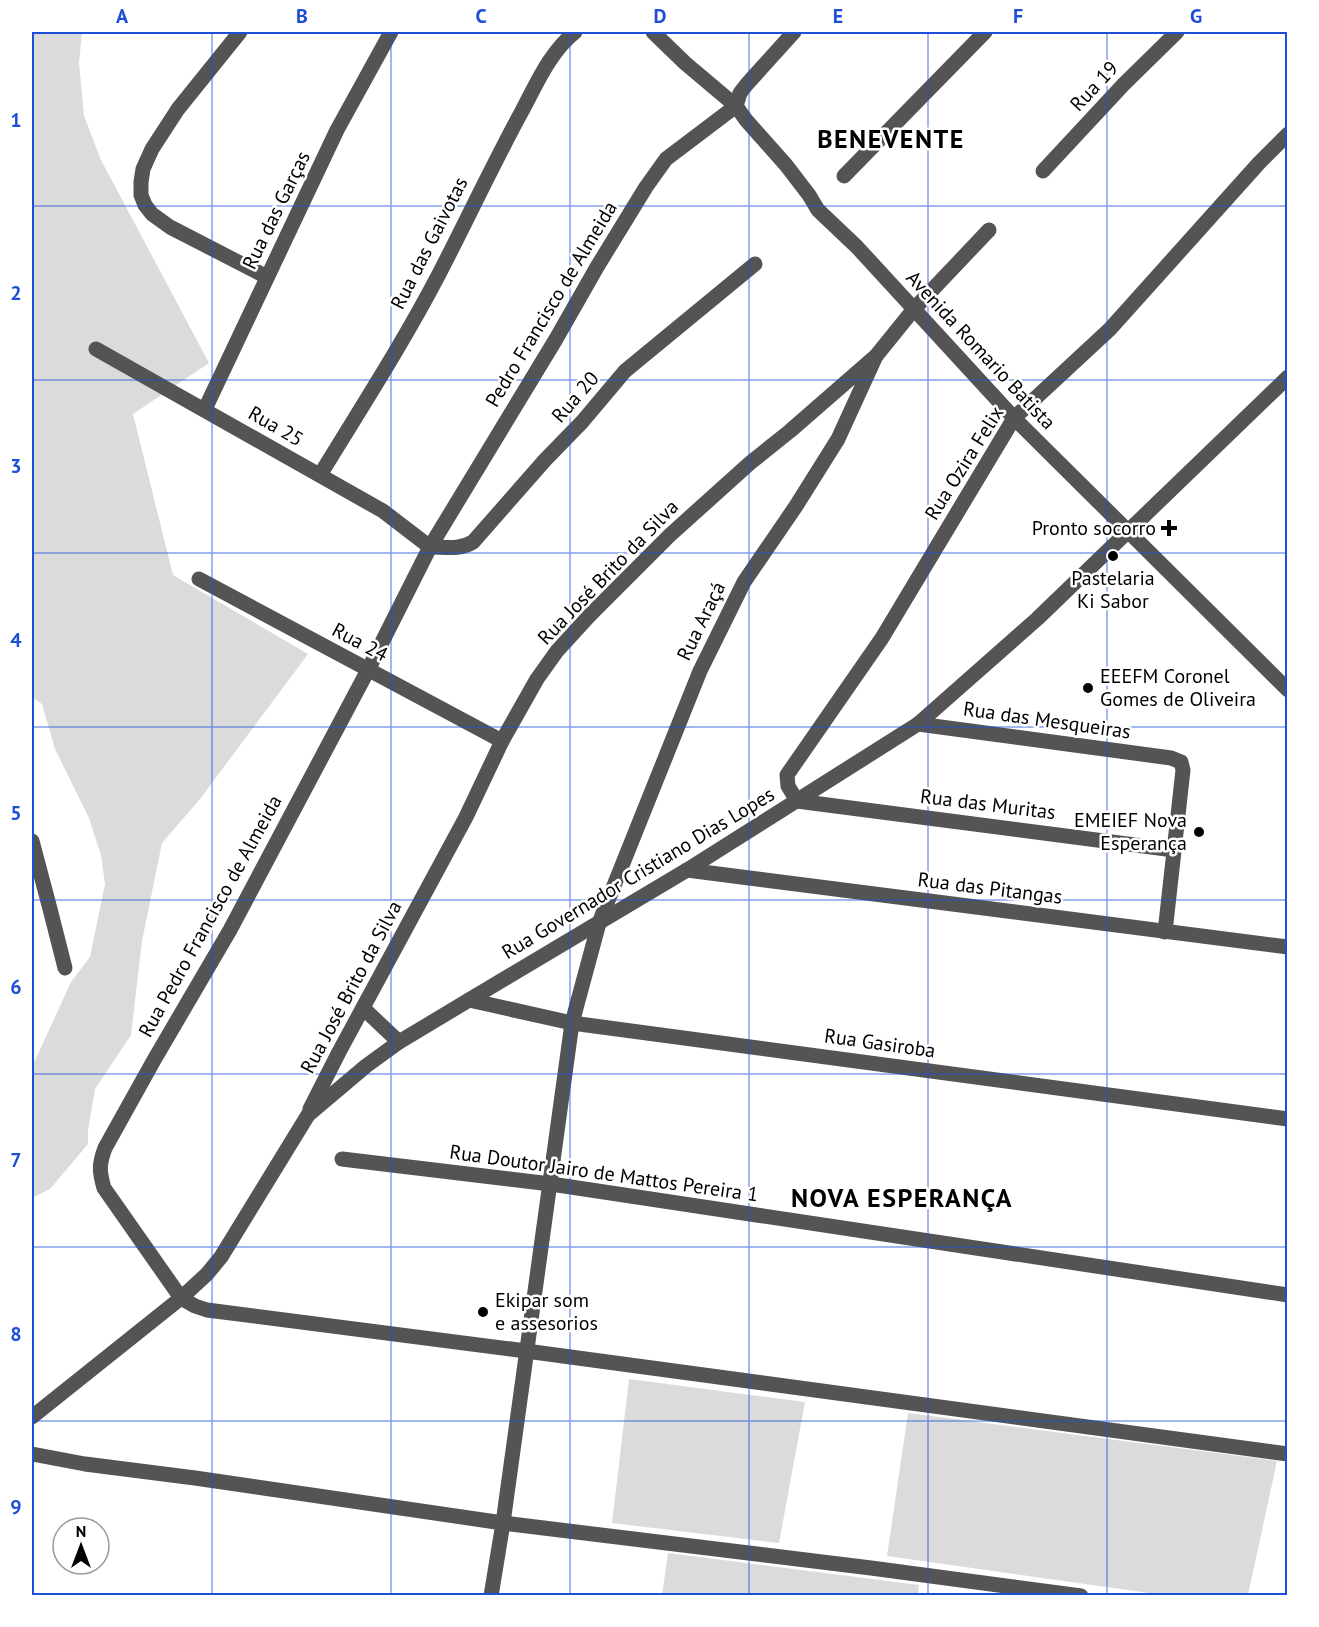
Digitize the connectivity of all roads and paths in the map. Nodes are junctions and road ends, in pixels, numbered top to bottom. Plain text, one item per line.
1 (240, 32) edge
2 (391, 32) edge
3 (574, 32) edge
4 (653, 32) edge
5 (794, 32) edge
6 (985, 32) edge
7 (1177, 32) edge
8 (736, 106) junction
9 (1287, 134) edge
10 (1043, 171) dead end
11 (844, 176) dead end
12 (989, 230) dead end
13 (755, 264) dead end
14 (267, 277) junction
15 (914, 309) junction
16 (96, 349) dead end
17 (876, 356) junction
18 (1287, 377) edge
19 (205, 410) junction
20 (1014, 418) junction
21 (320, 475) junction
22 (1129, 531) junction
23 (430, 547) junction
24 (199, 579) dead end
25 (368, 670) junction
26 (1287, 690) edge
27 (918, 724) junction
28 (502, 741) junction
29 (797, 801) junction
30 (32, 841) edge
31 (1174, 850) junction
32 (687, 870) junction
33 (599, 923) junction
34 (1165, 932) junction
35 (1287, 947) edge
36 (64, 968) dead end
37 (469, 1000) junction
38 (363, 1008) junction
39 (572, 1023) junction
40 (399, 1042) junction
41 (308, 1115) junction
42 (1287, 1119) edge
43 (342, 1159) dead end
44 (551, 1184) junction
45 (1287, 1295) edge
46 (181, 1298) junction
47 (526, 1351) junction
48 (32, 1417) edge
49 (32, 1454) edge
50 (1287, 1454) edge
51 (503, 1523) junction
52 (490, 1596) edge
53 (1081, 1596) edge

1 - 14 street
2 - 14 street, Rua das Garças
3 - 21 street, Rua das Gaivotas
4 - 8 street, Avenida Romario Batista
5 - 8 street
6 - 11 street
7 - 10 street, Rua 19
8 - 15 street, Avenida Romario Batista
8 - 23 street, Pedro Francisco de Almeida
9 - 20 street, Rua Ozira Felix
12 - 15 street, Rua José Brito da Silva
13 - 23 street, Rua 20
14 - 19 street, Rua das Garças
15 - 17 street, Rua José Brito da Silva
15 - 20 street, Avenida Romario Batista
16 - 19 street, Rua 25
17 - 28 street, Rua José Brito da Silva
17 - 33 street, Rua Araçá
18 - 22 street, Rua Governador Cristiano Dias Lopes
19 - 21 street, Rua 25
20 - 22 street, Avenida Romario Batista
20 - 29 street, Rua Ozira Felix
21 - 23 street, Rua 25
22 - 26 street, Avenida Romario Batista
22 - 27 street, Rua Governador Cristiano Dias Lopes
23 - 25 street, Rua Pedro Francisco de Almeida
24 - 25 street, Rua 24
25 - 28 street, Rua 24
25 - 46 street, Rua Pedro Francisco de Almeida
27 - 29 street, Rua Governador Cristiano Dias Lopes
27 - 31 street, Rua das Mesqueiras
28 - 38 street, Rua José Brito da Silva
29 - 31 street, Rua das Muritas
29 - 32 street, Rua Governador Cristiano Dias Lopes
30 - 36 street
31 - 34 street
32 - 33 street, Rua Governador Cristiano Dias Lopes
32 - 34 street, Rua das Pitangas
33 - 37 street, Rua Governador Cristiano Dias Lopes
33 - 39 street, Rua Araçá
34 - 35 street, Rua das Pitangas
37 - 39 street, Rua Gasiroba
37 - 40 street, Rua Governador Cristiano Dias Lopes
38 - 40 street
38 - 41 street, Rua José Brito da Silva
39 - 42 street, Rua Gasiroba
39 - 44 street, Rua Araçá
40 - 41 street, Rua Governador Cristiano Dias Lopes
41 - 46 street, Rua Governador Cristiano Dias Lopes
43 - 44 street, Rua Doutor Jairo de Mattos Pereira 1
44 - 45 street, Rua Doutor Jairo de Mattos Pereira 1
44 - 47 street, Rua Araçá
46 - 47 street
46 - 48 street, Rua Governador Cristiano Dias Lopes
47 - 50 street
47 - 51 street, Rua Araçá
49 - 51 street
51 - 52 street, Rua Araçá
51 - 53 street

